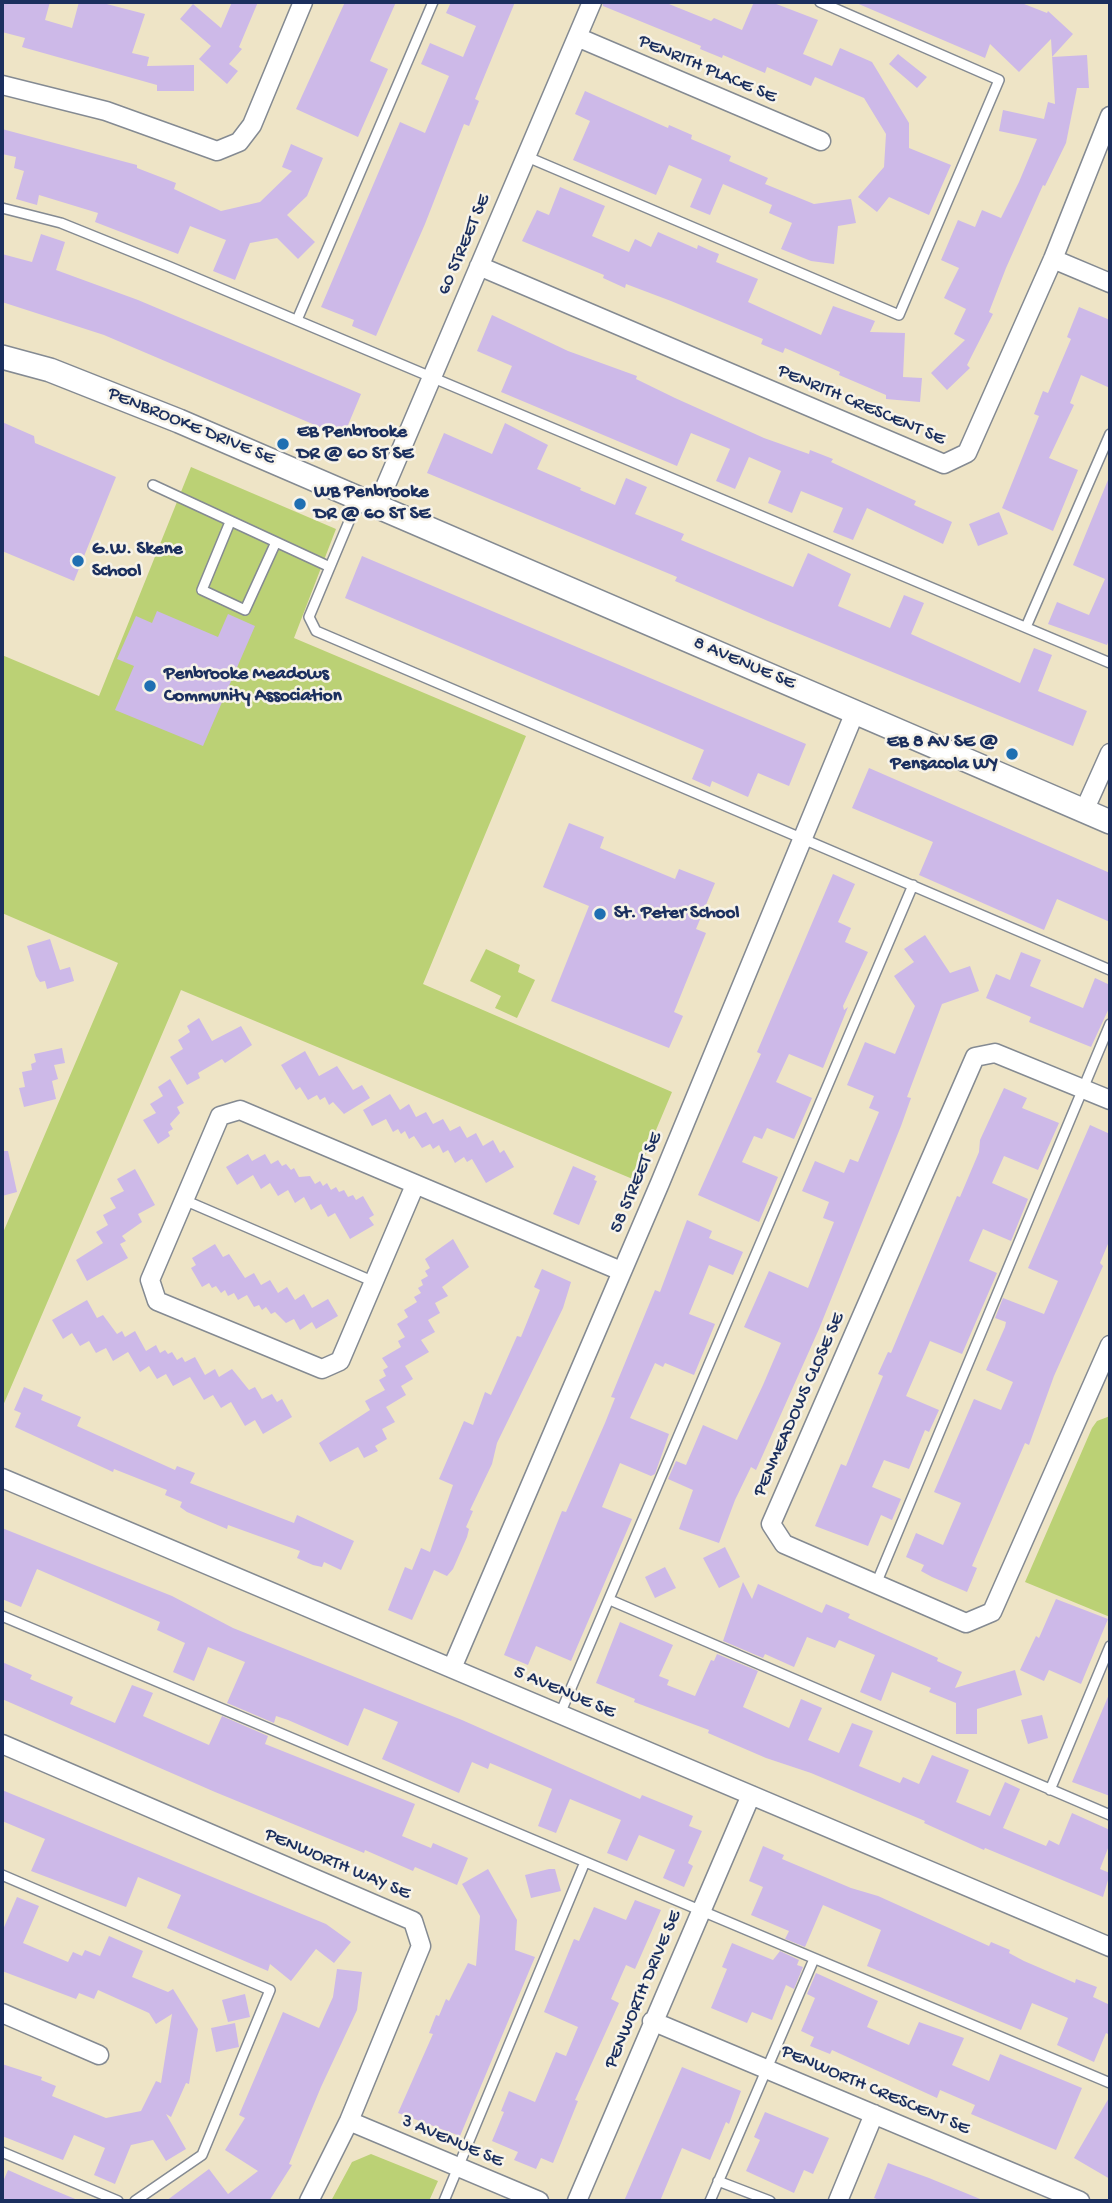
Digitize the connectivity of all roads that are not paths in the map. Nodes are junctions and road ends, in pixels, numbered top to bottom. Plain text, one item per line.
1 (303, 2) edge
2 (433, 2) edge
3 (592, 2) edge
4 (820, 2) edge
5 (577, 37) junction
6 (2, 85) edge
7 (1110, 116) edge
8 (821, 141) dead end
9 (525, 156) junction
10 (2, 208) edge
11 (1053, 259) junction
12 (479, 266) junction
13 (1110, 283) edge
14 (297, 320) junction
15 (2, 357) edge
16 (431, 377) junction
17 (1110, 434) edge
18 (153, 485) dead end
19 (368, 502) junction
20 (230, 522) junction
21 (276, 542) junction
22 (330, 568) junction
23 (1026, 627) junction
24 (1110, 663) edge
25 (855, 712) junction
26 (1110, 753) edge
27 (1084, 811) junction
28 (1110, 822) edge
29 (802, 839) junction
30 (913, 885) junction
31 (1110, 970) edge
32 (1110, 1024) edge
33 (1083, 1089) junction
34 (1110, 1100) edge
35 (415, 1185) junction
36 (184, 1200) junction
37 (621, 1271) junction
38 (373, 1281) junction
39 (1110, 1345) edge
40 (1102, 1390) edge
41 (2, 1478) edge
42 (876, 1584) junction
43 (610, 1600) junction
44 (2, 1616) edge
45 (1110, 1646) edge
46 (452, 1668) junction
47 (560, 1714) junction
48 (2, 1744) edge
49 (1049, 1790) junction
50 (751, 1795) junction
51 (1110, 1815) edge
52 (585, 1863) junction
53 (2, 1875) edge
54 (701, 1911) junction
55 (1110, 1947) edge
56 (814, 1959) junction
57 (2, 2013) edge
58 (652, 2021) junction
59 (99, 2055) dead end
60 (766, 2067) junction
61 (1110, 2082) edge
62 (874, 2114) junction
63 (349, 2121) junction
64 (2, 2152) edge
65 (459, 2168) junction
66 (718, 2181) junction
67 (118, 2201) edge
68 (135, 2201) edge
69 (309, 2201) edge
70 (444, 2201) edge
71 (539, 2201) edge
72 (577, 2201) edge
73 (710, 2201) edge
74 (770, 2201) edge
75 (838, 2201) edge
76 (1080, 2201) edge

1 - 6 street
2 - 14 lane
3 - 5 street, 60 STREET SE
4 - 9 lane
5 - 8 street, PENRITH PLACE SE
5 - 9 street, 60 STREET SE
7 - 11 street, PENRITH CRESCENT SE
9 - 12 street, 60 STREET SE
10 - 14 lane
11 - 12 street, PENRITH CRESCENT SE
11 - 13 street
12 - 16 street, 60 STREET SE
14 - 16 lane
15 - 19 street, PENBROOKE DRIVE SE
16 - 19 street, 60 STREET SE
16 - 23 lane
17 - 23 lane
18 - 20 lane
19 - 22 lane
19 - 25 street, 8 AVENUE SE
20 - 21 lane
20 - 21 lane
21 - 22 lane
22 - 29 lane
23 - 24 lane
25 - 27 street, 8 AVENUE SE
25 - 29 street, 58 STREET SE
26 - 27 street
27 - 28 street, 8 AVENUE SE
29 - 30 lane
29 - 37 street, 58 STREET SE
30 - 31 lane
30 - 43 lane
32 - 33 lane
33 - 34 street, PENMEADOWS CLOSE SE
33 - 42 lane
33 - 42 street, PENMEADOWS CLOSE SE
35 - 36 street
35 - 37 street
35 - 38 street
36 - 38 lane
36 - 38 street
37 - 46 street, 58 STREET SE
39 - 40 street, PENMEADOWS CLOSE SE
40 - 42 street, PENMEADOWS CLOSE SE
41 - 46 street, 5 AVENUE SE
43 - 47 lane
43 - 49 lane
44 - 52 lane
45 - 49 lane
46 - 47 street, 5 AVENUE SE
47 - 50 street, 5 AVENUE SE
48 - 63 street, PENWORTH WAY SE
49 - 51 lane
50 - 54 street, PENWORTH DRIVE SE
50 - 55 street, 5 AVENUE SE
52 - 54 lane
52 - 65 lane
53 - 68 lane
54 - 56 lane
54 - 58 street, PENWORTH DRIVE SE
56 - 60 lane
56 - 61 lane
57 - 59 street
58 - 60 street, PENWORTH CRESCENT SE
58 - 72 street, PENWORTH DRIVE SE
60 - 62 street, PENWORTH CRESCENT SE
60 - 66 lane
62 - 75 street
62 - 76 street, PENWORTH CRESCENT SE
63 - 65 street, 3 AVENUE SE
63 - 69 street, PENWORTH WAY SE
64 - 67 lane
65 - 70 lane
65 - 71 street, 3 AVENUE SE
66 - 73 lane
66 - 74 lane

